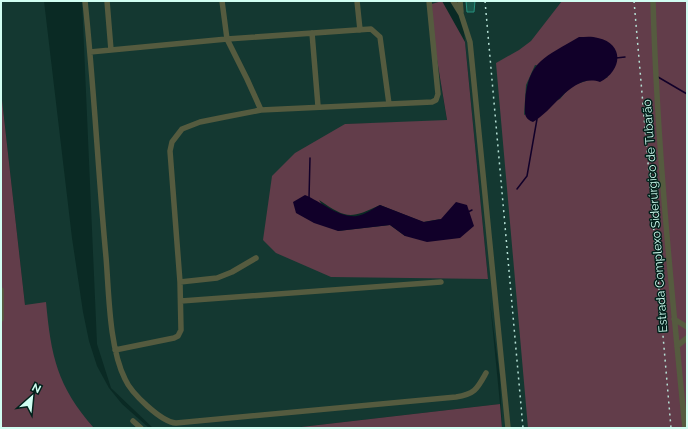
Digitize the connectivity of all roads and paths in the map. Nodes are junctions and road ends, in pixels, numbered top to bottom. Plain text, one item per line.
1 (85, 1) edge
2 (107, 1) edge
3 (222, 1) edge
4 (357, 1) edge
5 (429, 1) edge
6 (453, 1) edge
7 (460, 1) edge
8 (653, 1) edge
9 (461, 14) junction
10 (360, 30) junction
11 (312, 33) junction
12 (227, 39) junction
13 (111, 50) junction
14 (90, 52) junction
15 (388, 104) junction
16 (318, 106) junction
17 (261, 110) junction
18 (256, 258) dead end
19 (180, 282) junction
20 (441, 282) dead end
21 (1, 290) edge
22 (181, 301) junction
23 (1, 319) edge
24 (674, 319) junction
25 (687, 327) edge
26 (687, 338) edge
27 (677, 346) junction
28 (115, 350) junction
29 (486, 373) dead end
30 (133, 421) dead end
31 (141, 428) edge
32 (508, 428) edge
33 (685, 428) edge

1 - 14 lane
2 - 13 lane
3 - 12 lane
4 - 10 lane
5 - 15 lane
6 - 9 lane
7 - 9 lane
8 - 24 lane, Estrada Complexo Siderúrgico de Tubarão
9 - 32 lane
10 - 11 lane
10 - 15 lane
11 - 12 lane
11 - 16 lane
12 - 13 lane
12 - 17 lane
13 - 14 lane
14 - 28 lane
15 - 16 lane
16 - 17 lane
17 - 19 lane
18 - 19 lane
19 - 22 lane
20 - 22 lane
21 - 23 lane
22 - 28 lane
24 - 25 lane
24 - 27 lane, Estrada Complexo Siderúrgico de Tubarão
26 - 27 lane
27 - 33 lane, Estrada Complexo Siderúrgico de Tubarão
28 - 29 lane
30 - 31 lane

